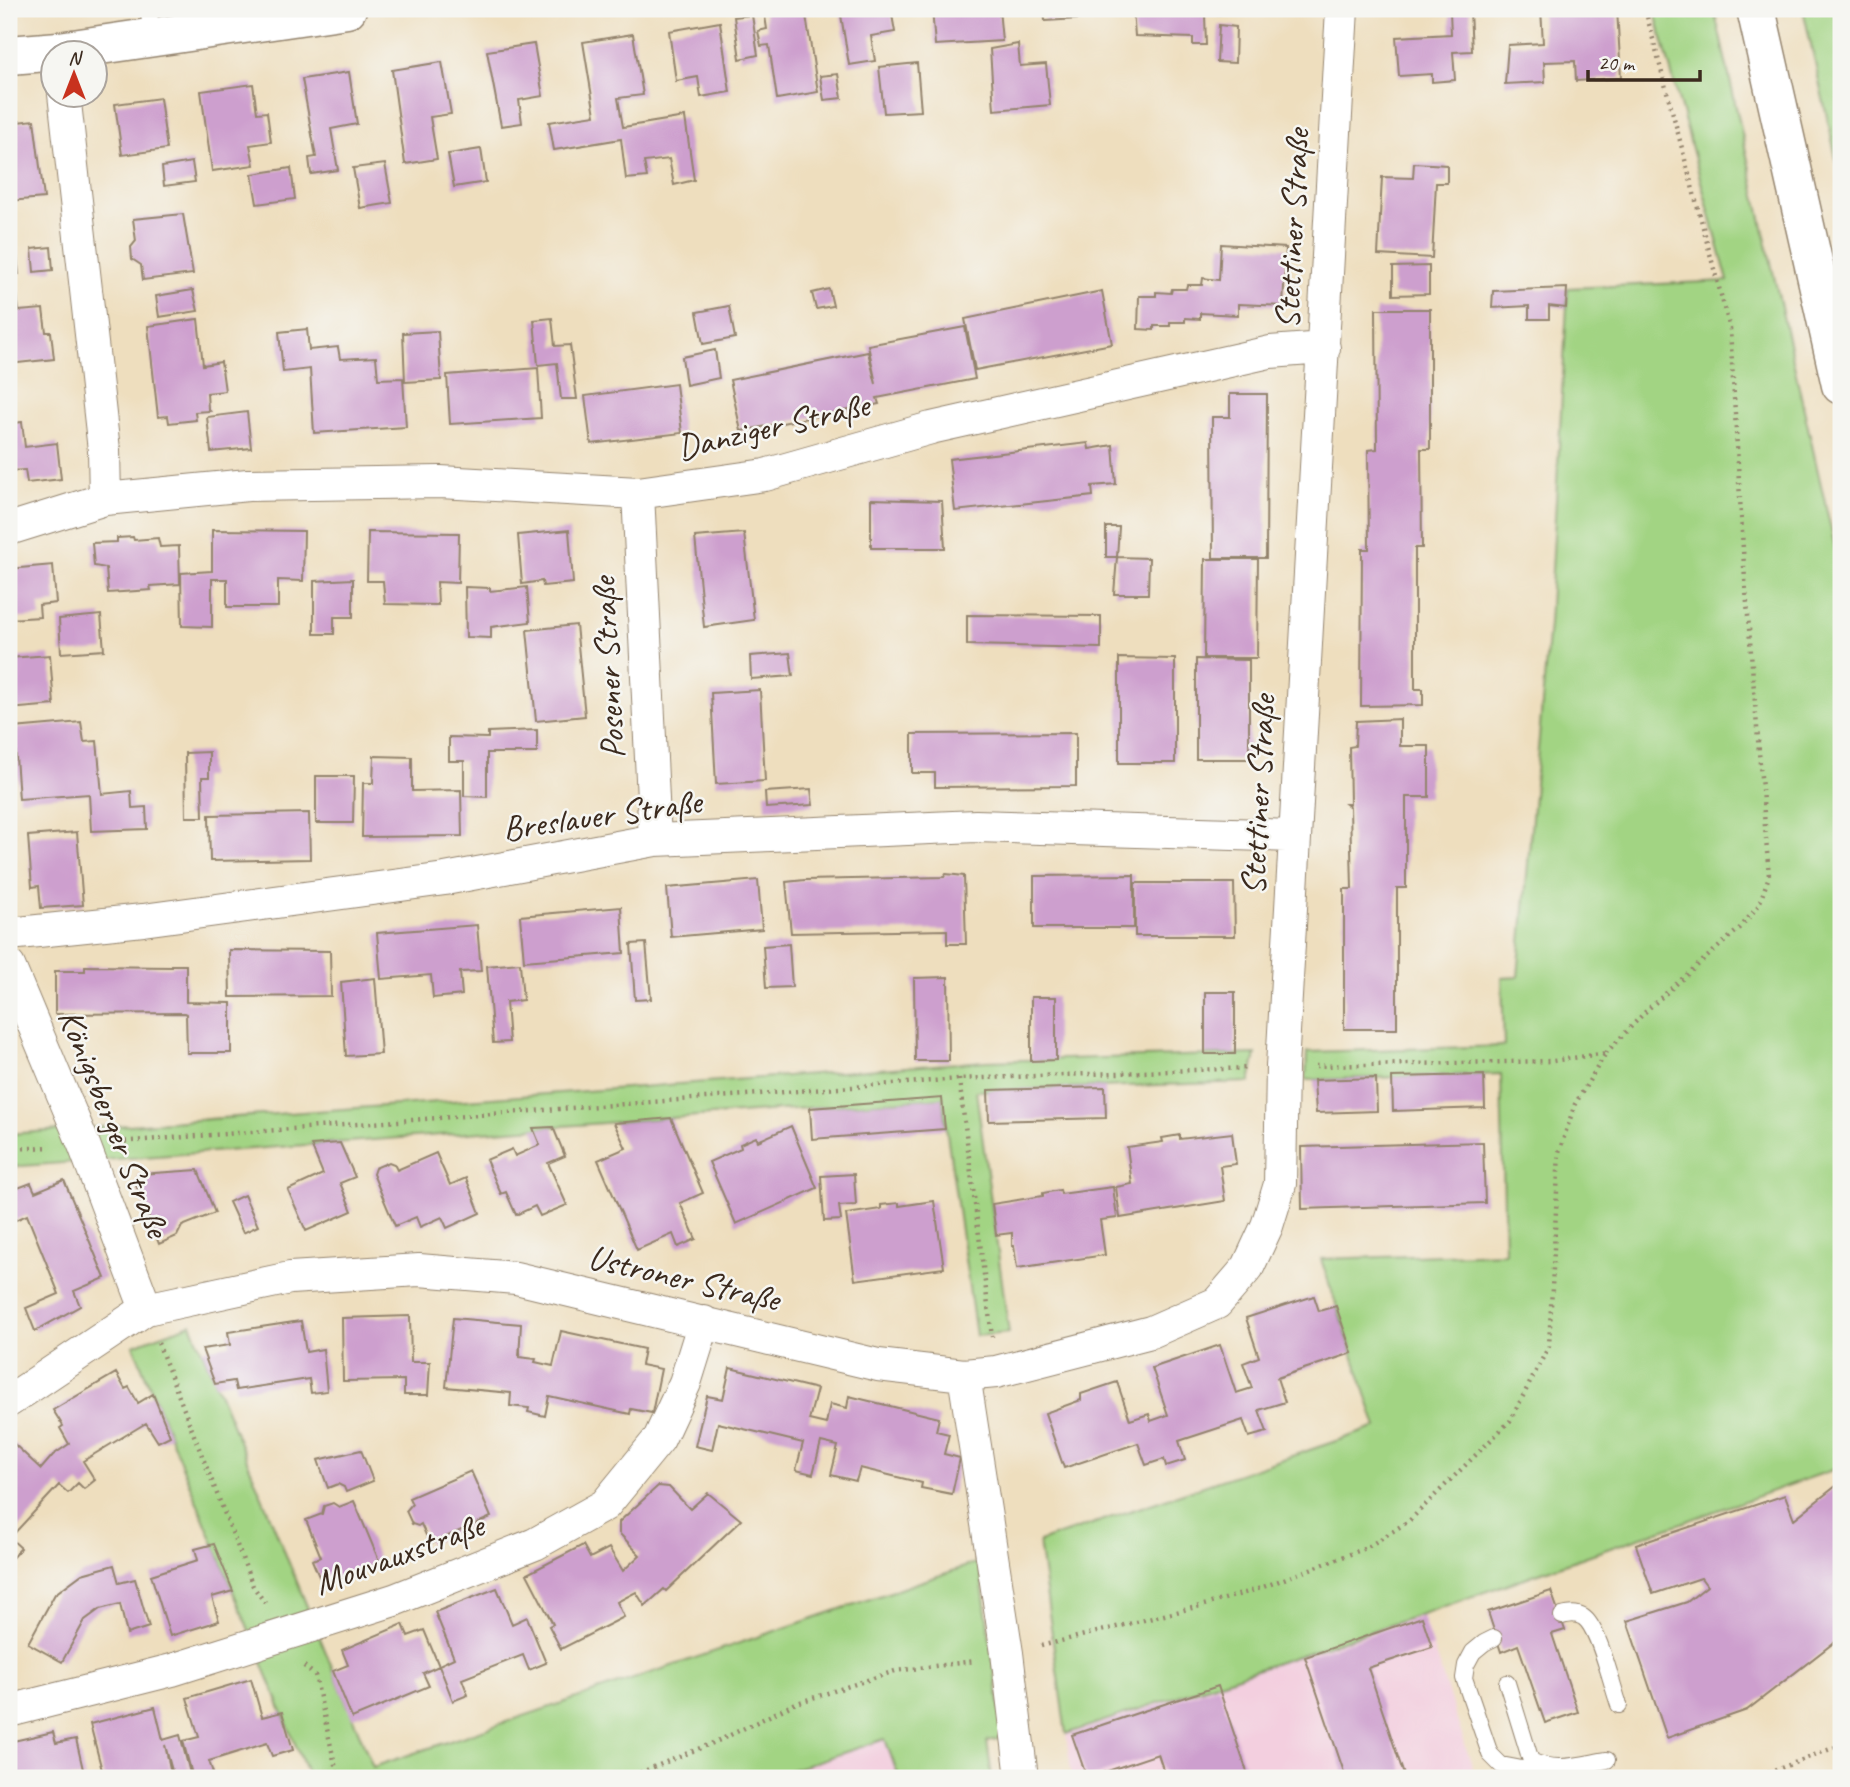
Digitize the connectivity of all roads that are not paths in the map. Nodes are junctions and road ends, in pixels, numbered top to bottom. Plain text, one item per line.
1 (346, 9) edge
2 (1342, 9) edge
3 (1756, 9) edge
4 (151, 23) edge
5 (104, 38) edge
6 (38, 53) edge
7 (9, 55) edge
8 (66, 108) edge
9 (1324, 348) junction
10 (1841, 385) edge
11 (638, 493) junction
12 (104, 499) junction
13 (9, 529) edge
14 (1294, 836) junction
15 (655, 839) junction
16 (9, 934) edge
17 (9, 966) edge
18 (146, 1309) junction
19 (704, 1322) junction
20 (964, 1375) junction
21 (12, 1392) edge
22 (1562, 1616) dead end
23 (1494, 1638) dead end
24 (1507, 1683) dead end
25 (1619, 1705) dead end
26 (9, 1710) edge
27 (1607, 1760) dead end
28 (1544, 1768) junction
29 (1022, 1778) edge

1 - 4 main road
2 - 9 street, Stettiner Straße
3 - 10 main road
4 - 5 main road
6 - 7 main road
8 - 12 street
9 - 11 street, Danziger Straße
9 - 14 street, Stettiner Straße
11 - 12 street, Danziger Straße
11 - 15 street, Posener Straße
12 - 13 street
14 - 15 street, Breslauer Straße
14 - 20 street, Stettiner Straße
15 - 16 street, Breslauer Straße
17 - 18 street, Königsberger Straße
18 - 19 street, Ustroner Straße
18 - 21 street, Ustroner Straße
19 - 20 street, Ustroner Straße
19 - 26 street, Mouvauxstraße
20 - 29 street
22 - 25 lane
23 - 28 lane
24 - 28 lane
27 - 28 lane

